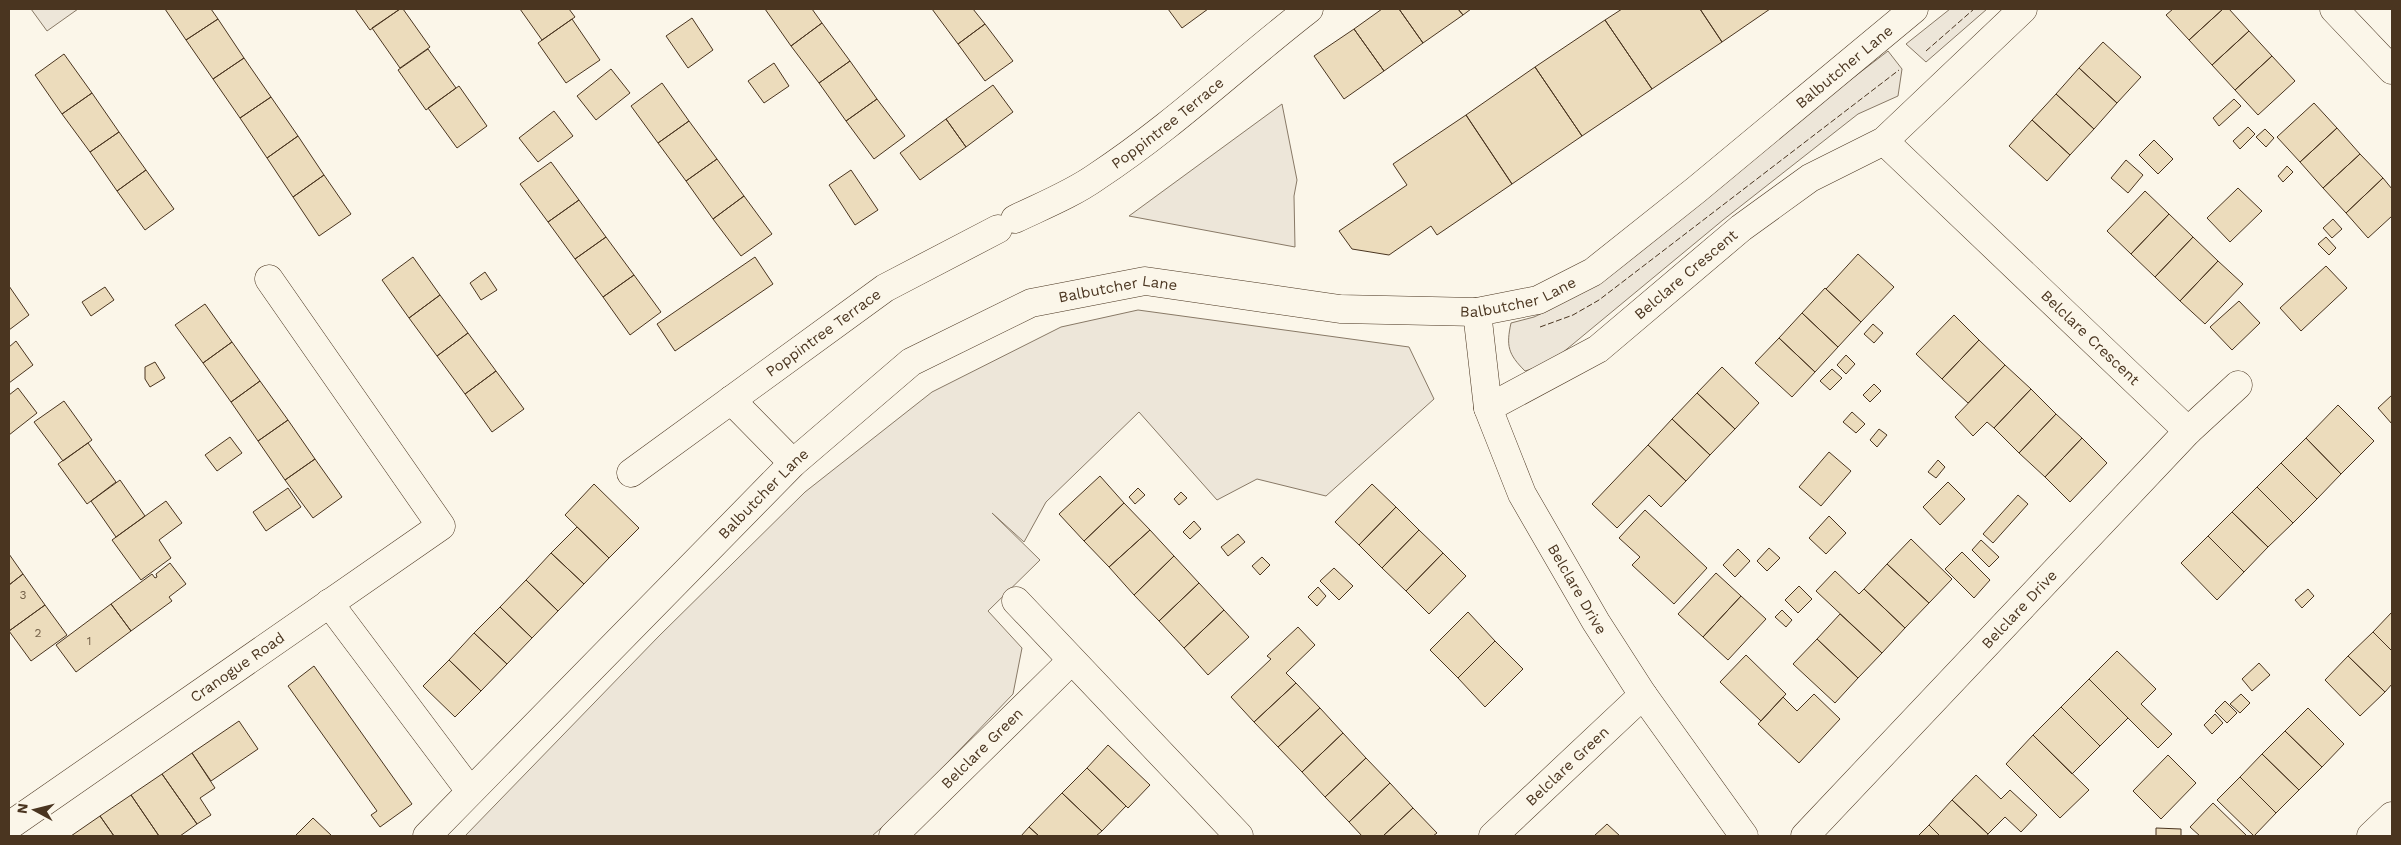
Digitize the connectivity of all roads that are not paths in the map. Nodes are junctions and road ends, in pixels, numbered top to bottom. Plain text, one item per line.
1 (1309, 9) edge
2 (1914, 9) edge
3 (2023, 9) edge
4 (2334, 9) edge
5 (2392, 70) edge
6 (1884, 140) junction
7 (268, 279) dead end
8 (1477, 312) junction
9 (2238, 385) dead end
10 (731, 400) junction
11 (1488, 408) junction
12 (2188, 431) junction
13 (793, 464) junction
14 (631, 473) dead end
15 (1016, 601) dead end
16 (329, 603) junction
17 (1071, 661) junction
18 (1643, 695) junction
19 (470, 791) junction
20 (2392, 816) edge
21 (9, 826) edge
22 (427, 836) edge
23 (893, 836) edge
24 (1238, 836) edge
25 (1493, 836) edge
26 (1744, 836) edge
27 (1805, 836) edge
28 (2371, 836) edge

1 - 10 street, Poppintree Terrace
2 - 8 street, Balbutcher Lane
3 - 6 street, Belclare Crescent
4 - 5 street
6 - 11 street, Belclare Crescent
6 - 12 street, Belclare Crescent
7 - 16 street, Cranogue Road
8 - 11 street, Belclare Drive
8 - 13 street, Balbutcher Lane
9 - 12 street, Belclare Drive
10 - 13 street
10 - 14 street, Poppintree Terrace
11 - 18 street, Belclare Drive
12 - 27 street, Belclare Drive
13 - 19 street, Balbutcher Lane
15 - 17 street
16 - 19 street
16 - 21 street, Cranogue Road
17 - 23 street, Belclare Green
17 - 24 street
18 - 25 street, Belclare Green
18 - 26 street, Belclare Drive
19 - 22 street, Balbutcher Lane
20 - 28 street

